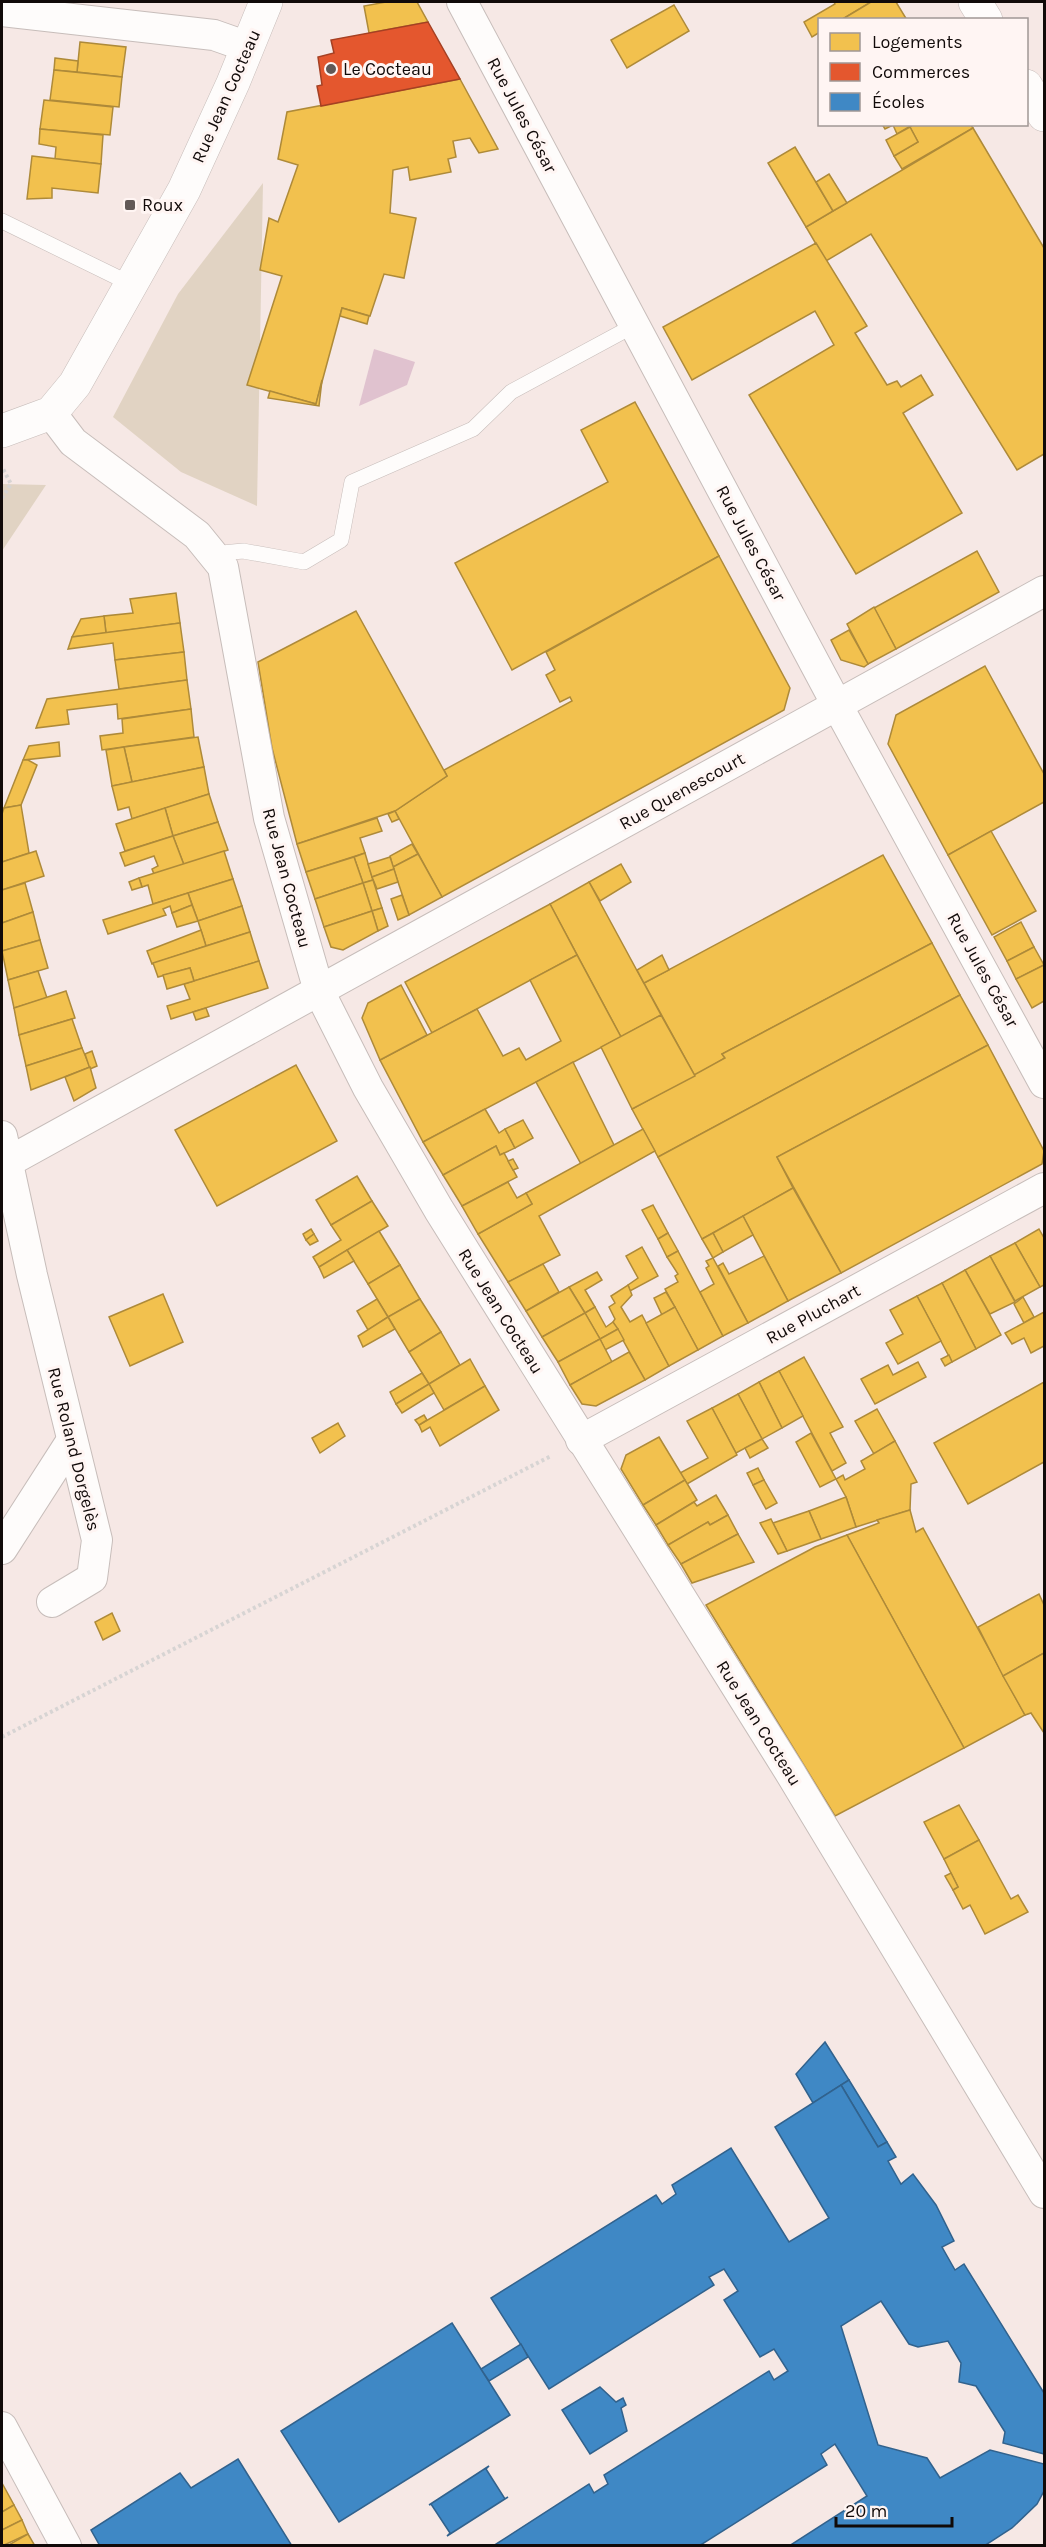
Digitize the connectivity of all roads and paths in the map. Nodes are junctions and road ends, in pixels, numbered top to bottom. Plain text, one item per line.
1 (266, 2) edge
2 (462, 2) edge
3 (975, 2) edge
4 (2, 10) edge
5 (985, 18) edge
6 (248, 46) junction
7 (1028, 89) edge
8 (1044, 115) edge
9 (2, 221) edge
10 (131, 284) junction
11 (635, 325) junction
12 (51, 413) junction
13 (2, 431) edge
14 (2, 467) edge
15 (2, 498) edge
16 (213, 554) junction
17 (1044, 591) edge
18 (837, 705) junction
19 (319, 991) junction
20 (1044, 1083) edge
21 (4, 1150) edge
22 (1044, 1188) edge
23 (2, 1254) edge
24 (32, 1275) junction
25 (72, 1440) junction
26 (581, 1440) junction
27 (2, 1548) edge
28 (52, 1602) dead end
29 (2, 1737) edge
30 (1044, 2193) edge
31 (2, 2427) edge
32 (66, 2546) edge

1 - 6 main road, Rue Jean Cocteau
2 - 11 street, Rue Jules César
3 - 5 main road
4 - 6 street
6 - 10 main road, Rue Jean Cocteau
7 - 8 main road
9 - 10 lane
10 - 12 main road, Rue Jean Cocteau
11 - 16 lane
11 - 18 street, Rue Jules César
12 - 13 main road
12 - 16 street, Rue Jean Cocteau
14 - 15 path
16 - 19 street, Rue Jean Cocteau
17 - 18 street, Rue Quenescourt
18 - 19 street, Rue Quenescourt
18 - 20 street, Rue Jules César
19 - 21 street, Rue Roland Dorgelès
19 - 26 street, Rue Jean Cocteau
21 - 24 street, Rue Roland Dorgelès
22 - 26 street, Rue Pluchart
23 - 24 street
24 - 25 street, Rue Roland Dorgelès
25 - 27 street
25 - 28 street, Rue Roland Dorgelès
26 - 29 path
26 - 30 street, Rue Jean Cocteau
31 - 32 street

